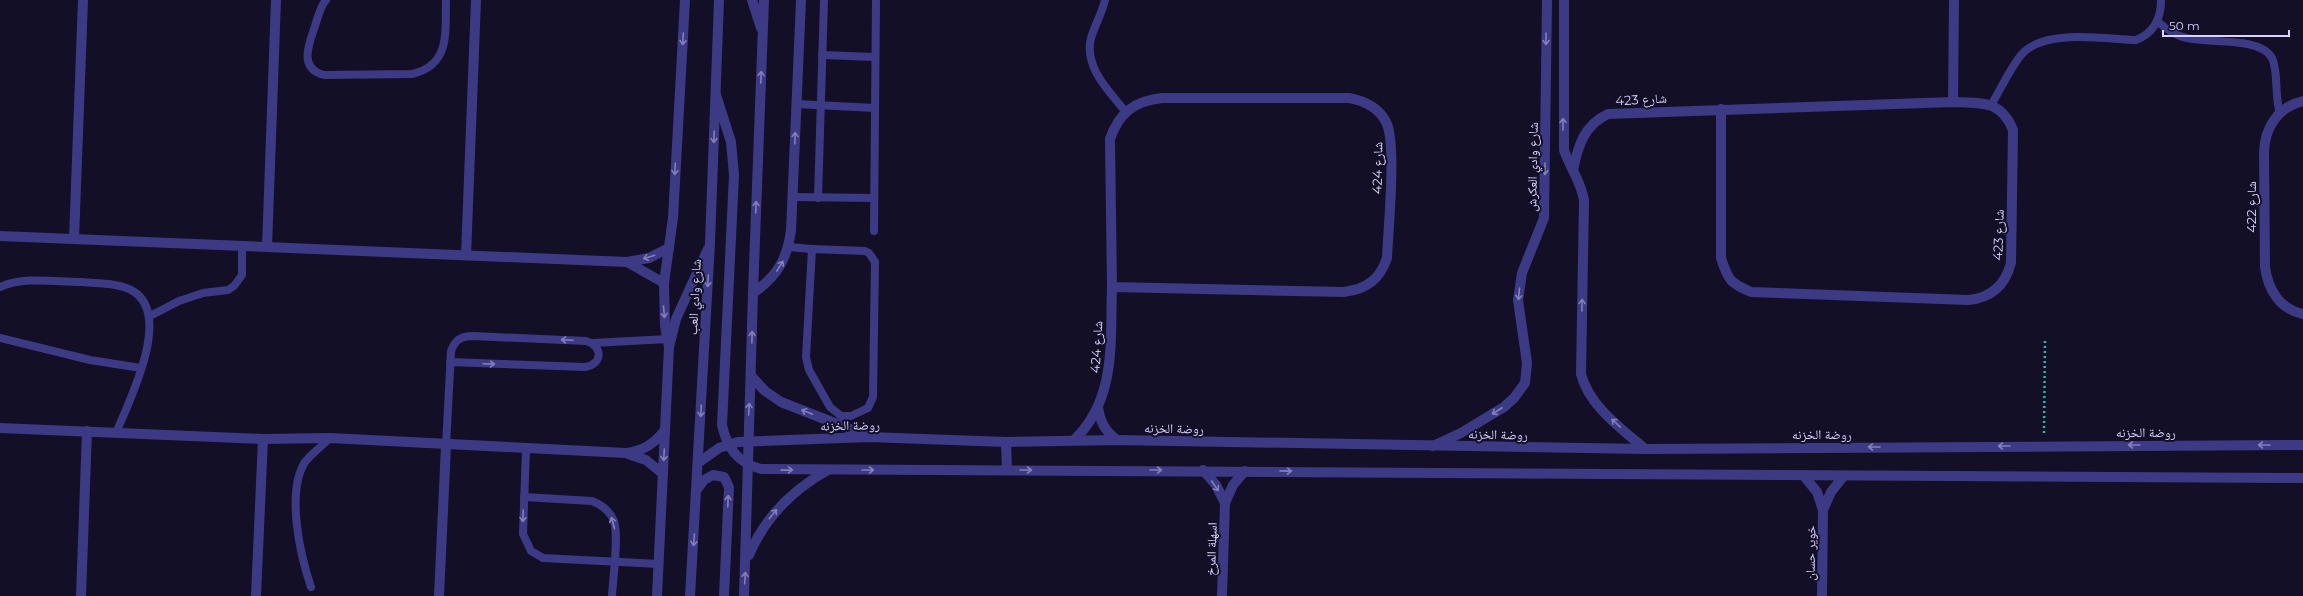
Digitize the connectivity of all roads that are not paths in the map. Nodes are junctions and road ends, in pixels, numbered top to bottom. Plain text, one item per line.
1 (83, 0) edge
2 (276, 0) edge
3 (326, 0) edge
4 (446, 0) edge
5 (469, 0) edge
6 (476, 0) edge
7 (685, 0) edge
8 (712, 0) edge
9 (752, 0) edge
10 (764, 0) edge
11 (801, 0) edge
12 (824, 0) edge
13 (867, 0) edge
14 (876, 0) edge
15 (1105, 0) edge
16 (1547, 0) edge
17 (1564, 0) edge
18 (1954, 0) edge
19 (2161, 0) edge
20 (719, 5) edge
21 (2158, 22) junction
22 (762, 32) junction
23 (822, 55) junction
24 (875, 57) junction
25 (716, 95) junction
26 (2303, 101) edge
27 (1953, 102) junction
28 (796, 104) junction
29 (1991, 105) junction
30 (821, 106) junction
31 (875, 108) junction
32 (1721, 109) junction
33 (1125, 111) junction
34 (2280, 113) junction
35 (1573, 170) junction
36 (792, 198) junction
37 (818, 198) junction
38 (874, 198) junction
39 (874, 232) dead end
40 (0, 236) edge
41 (74, 239) junction
42 (710, 243) junction
43 (242, 246) junction
44 (267, 247) junction
45 (788, 247) junction
46 (669, 248) junction
47 (812, 249) junction
48 (466, 255) junction
49 (628, 262) junction
50 (664, 283) junction
51 (0, 287) edge
52 (1112, 287) junction
53 (753, 293) junction
54 (2303, 314) edge
55 (150, 316) junction
56 (0, 338) edge
57 (593, 343) junction
58 (668, 343) junction
59 (450, 362) junction
60 (141, 368) junction
61 (751, 376) junction
62 (1098, 407) junction
63 (0, 428) edge
64 (665, 430) junction
65 (87, 431) junction
66 (116, 433) junction
67 (869, 437) junction
68 (262, 438) junction
69 (330, 438) junction
70 (1074, 440) junction
71 (1117, 440) junction
72 (749, 442) junction
73 (1006, 442) junction
74 (728, 444) junction
75 (2303, 445) edge
76 (446, 446) junction
77 (1432, 446) junction
78 (526, 449) junction
79 (1646, 449) junction
80 (626, 453) junction
81 (698, 462) junction
82 (749, 466) junction
83 (829, 470) junction
84 (1007, 470) junction
85 (1203, 470) junction
86 (1245, 471) junction
87 (663, 474) junction
88 (1804, 476) junction
89 (1843, 477) junction
90 (2303, 478) edge
91 (698, 488) junction
92 (524, 497) junction
93 (1225, 503) junction
94 (1823, 510) junction
95 (746, 559) junction
96 (614, 562) junction
97 (659, 564) junction
98 (311, 587) dead end
99 (81, 596) edge
100 (256, 596) edge
101 (439, 596) edge
102 (612, 596) edge
103 (657, 596) edge
104 (690, 596) edge
105 (724, 596) edge
106 (744, 596) edge
107 (1222, 596) edge
108 (1822, 596) edge

1 - 41 street
2 - 44 street
3 - 4 lane
5 - 6 lane
6 - 48 street
7 -> 46 street
8 - 20 street
9 - 22 street
10 - 22 street
11 - 28 street
12 - 23 lane
13 - 14 lane
14 - 24 lane
15 - 33 lane
16 -> 77 street, شارع وادي العكرش
35 -> 17 street
18 - 27 street
19 - 21 lane
20 - 25 street, شارع وادي العب
21 - 29 lane
21 - 34 lane
53 -> 22 street
23 - 24 lane
23 - 30 lane
24 - 31 lane
25 -> 42 street, شارع وادي العب
25 - 74 street
26 - 34 street, شارع 422
27 - 29 street, شارع 423
27 - 32 street, شارع 423
28 - 30 lane
36 -> 28 street
29 - 32 street, شارع 423
30 - 31 lane
30 - 37 lane
31 - 38 lane
32 - 35 street, شارع 423
33 - 52 street, شارع 424
33 - 52 street, شارع 424
34 - 54 street, شارع 422
79 -> 35 street
36 - 37 lane
36 - 45 street
37 - 38 lane
38 - 39 lane
40 - 41 street
41 - 43 street
42 - 58 street
42 -> 81 street, شارع وادي العب
43 - 44 street
43 - 55 lane
44 - 48 street
45 - 47 lane
53 -> 45 street
46 -> 49 street
46 - 50 street
47 - 47 lane
48 - 49 street
49 - 50 street
50 -> 58 street
51 - 55 lane
52 - 62 street, شارع 424
61 -> 53 street
55 - 60 lane
56 - 60 lane
57 - 58 lane
57 -> 59 lane
59 -> 57 lane
58 - 64 street
59 - 76 lane
60 - 66 lane
67 -> 61 street
72 -> 61 street
62 - 70 street, شارع 424
62 - 71 street
63 - 65 street
64 - 80 street
64 -> 87 street
65 - 66 street
65 - 99 street
66 - 68 street
67 - 72 street, روضة الخزنه
67 - 73 street, روضة الخزنه
68 - 69 street
68 - 100 street
69 - 76 street
69 - 98 lane
70 - 71 street, روضة الخزنه
70 - 73 street, روضة الخزنه
71 - 77 street, روضة الخزنه
72 - 74 street, روضة الخزنه
72 - 82 street
73 - 84 street
74 - 81 street, روضة الخزنه
74 - 82 street
75 -> 79 street, روضة الخزنه
76 - 78 street
76 - 101 street
77 - 79 street, روضة الخزنه
78 - 80 street
78 - 92 lane
80 - 87 street
81 - 91 street, شارع وادي العب
82 -> 83 street
82 - 95 street
83 -> 84 street
95 -> 83 street
84 -> 85 street
85 - 86 street
85 -> 93 street
86 -> 88 street
86 - 93 street, اسهلة المرخ
87 - 97 street
88 - 89 street
88 - 94 street, خوير حسان
89 - 90 street
89 - 94 street, خوير حسان
91 -> 104 street, شارع وادي العب
105 -> 91 street
96 -> 92 lane
92 -> 96 lane
93 - 107 street, اسهلة المرخ
94 - 108 street, خوير حسان
106 -> 95 street
96 - 97 lane
96 - 102 lane
97 - 103 street

